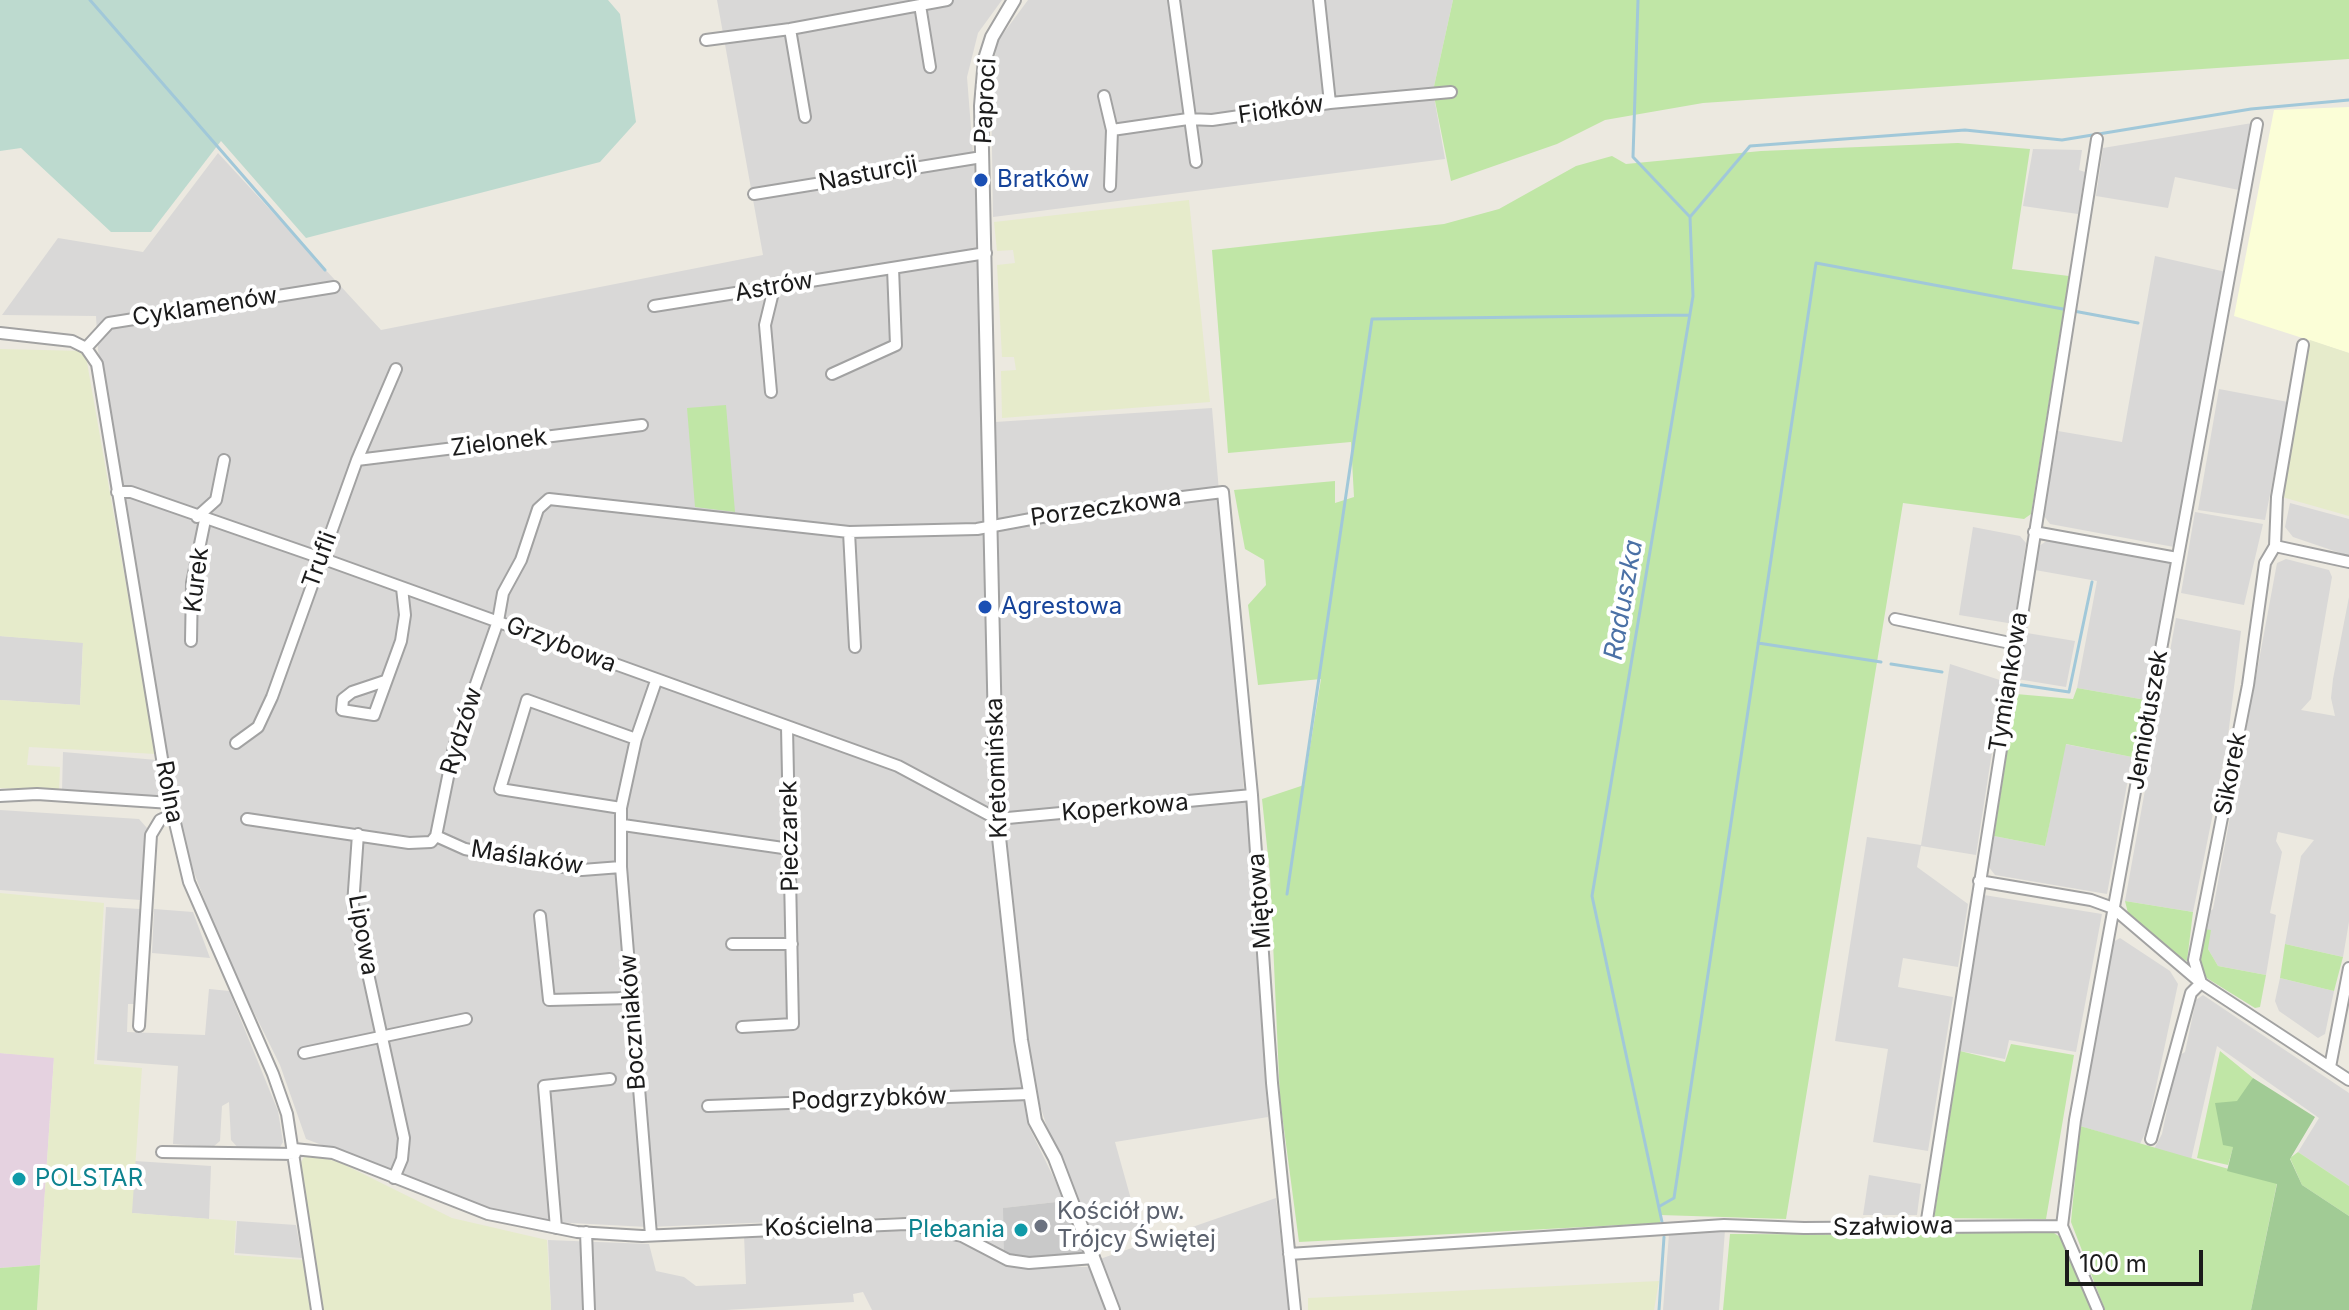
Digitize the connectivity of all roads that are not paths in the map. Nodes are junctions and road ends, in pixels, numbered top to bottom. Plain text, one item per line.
1 (947, 0) edge
2 (1014, 0) edge
3 (1174, 0) edge
4 (1319, 0) edge
5 (920, 5) junction
6 (790, 29) junction
7 (706, 40) dead end
8 (930, 67) dead end
9 (1451, 92) dead end
10 (1104, 96) dead end
11 (1330, 103) junction
12 (805, 117) dead end
13 (1188, 119) junction
14 (2257, 124) dead end
15 (1112, 130) junction
16 (2097, 139) dead end
17 (982, 157) junction
18 (1196, 162) dead end
19 (1110, 186) dead end
20 (754, 194) dead end
21 (984, 208) joint
22 (986, 253) junction
23 (893, 268) junction
24 (334, 287) dead end
25 (774, 288) junction
26 (654, 306) dead end
27 (0, 333) edge
28 (2303, 345) dead end
29 (86, 348) junction
30 (396, 369) dead end
31 (832, 374) dead end
32 (771, 392) dead end
33 (642, 425) dead end
34 (224, 460) dead end
35 (357, 460) junction
36 (117, 492) junction
37 (1223, 492) joint
38 (216, 500) junction
39 (201, 518) junction
40 (989, 525) junction
41 (223, 526) junction
42 (849, 532) junction
43 (2034, 532) junction
44 (2275, 546) junction
45 (321, 558) junction
46 (2177, 558) junction
47 (2349, 562) edge
48 (402, 588) junction
49 (1895, 619) dead end
50 (498, 621) junction
51 (191, 641) dead end
52 (2015, 644) junction
53 (855, 647) dead end
54 (385, 681) dead end
55 (656, 681) junction
56 (787, 727) junction
57 (636, 739) junction
58 (236, 743) dead end
59 (1252, 795) junction
60 (0, 796) edge
61 (621, 808) junction
62 (172, 809) junction
63 (247, 819) dead end
64 (997, 819) junction
65 (623, 825) junction
66 (358, 834) junction
67 (433, 839) junction
68 (790, 849) junction
69 (621, 867) junction
70 (1979, 881) junction
71 (2113, 908) junction
72 (540, 916) dead end
73 (732, 944) dead end
74 (792, 944) junction
75 (2349, 968) edge
76 (2201, 983) junction
77 (631, 998) junction
78 (466, 1019) dead end
79 (139, 1026) dead end
80 (742, 1027) dead end
81 (383, 1035) junction
82 (304, 1053) dead end
83 (2330, 1067) junction
84 (610, 1079) dead end
85 (2349, 1080) edge
86 (1029, 1094) junction
87 (708, 1106) dead end
88 (2151, 1139) dead end
89 (295, 1151) junction
90 (162, 1152) dead end
91 (394, 1178) junction
92 (1926, 1226) junction
93 (2062, 1226) junction
94 (556, 1228) junction
95 (586, 1232) junction
96 (651, 1235) junction
97 (1289, 1254) junction
98 (1094, 1258) junction
99 (317, 1310) edge
100 (589, 1310) edge
101 (1113, 1310) edge
102 (1295, 1310) edge
103 (2098, 1310) edge

1 - 5 street
2 - 17 street, Paproci
3 - 13 street
4 - 11 street
5 - 6 street
5 - 8 street
6 - 7 street
6 - 12 street
9 - 11 street, Fiołków
10 - 15 street
11 - 13 street, Fiołków
13 - 15 street, Fiołków
13 - 18 street
14 - 46 street, Jemiołuszek
15 - 19 street
16 - 43 street, Tymiankowa
17 - 20 street, Nasturcji
17 - 21 street, Paproci
21 - 22 street, Kretomińska
22 - 23 street, Astrów
22 - 40 street, Kretomińska
23 - 25 street, Astrów
23 - 31 street
24 - 29 street, Cyklamenów
25 - 26 street, Astrów
25 - 32 street
27 - 29 street
28 - 44 street
29 - 36 street, Rolna
30 - 35 street, Trufli
33 - 35 street, Zielonek
34 - 38 street, Kurek
35 - 45 street, Trufli
36 - 39 street, Grzybowa
36 - 62 street, Rolna
37 - 40 street, Porzeczkowa
37 - 59 street, Miętowa
38 - 39 street, Kurek
38 - 41 street, Kurek
39 - 41 street, Grzybowa
39 - 51 street, Kurek
40 - 42 street
40 - 64 street, Kretomińska
41 - 45 street, Grzybowa
42 - 50 street
42 - 53 street
43 - 46 street
43 - 52 street, Tymiankowa
44 - 47 street
44 - 76 street, Sikorek
45 - 48 street, Grzybowa
45 - 58 street, Trufli
46 - 71 street, Jemiołuszek
48 - 50 street, Grzybowa
48 - 54 street
49 - 52 street
50 - 55 street, Grzybowa
50 - 67 street, Rydzów
52 - 70 street, Tymiankowa
55 - 56 street, Grzybowa
55 - 57 street, Boczniaków
56 - 64 street, Grzybowa
56 - 68 street, Pieczarek
57 - 61 street, Boczniaków
57 - 61 street
59 - 64 street, Koperkowa
59 - 97 street, Miętowa
60 - 62 street
61 - 65 street, Boczniaków
62 - 79 street
62 - 89 street, Rolna
63 - 66 street, Maślaków
64 - 86 street, Kretomińska
65 - 68 street
65 - 69 street, Boczniaków
66 - 67 street, Maślaków
66 - 81 street, Lipowa
67 - 69 street, Maślaków
68 - 74 street, Pieczarek
69 - 77 street, Boczniaków
70 - 71 street
70 - 92 street, Tymiankowa
71 - 76 street
71 - 93 street, Jemiołuszek
72 - 77 street
73 - 74 street
74 - 80 street, Pieczarek
75 - 83 street
76 - 83 street
76 - 88 street
77 - 96 street, Boczniaków
78 - 81 street
81 - 82 street
81 - 91 street, Lipowa
83 - 85 street
84 - 94 street
86 - 87 street, Podgrzybków
86 - 98 street, Kretomińska
89 - 90 street, Kościelna
89 - 91 street, Kościelna
89 - 99 street, Rolna
91 - 94 street, Kościelna
92 - 93 street, Szałwiowa
92 - 97 street, Szałwiowa
93 - 103 street
94 - 95 street, Kościelna
95 - 96 street, Kościelna
95 - 100 street
96 - 98 street, Kościelna
97 - 102 street, Miętowa
98 - 101 street, Kretomińska

